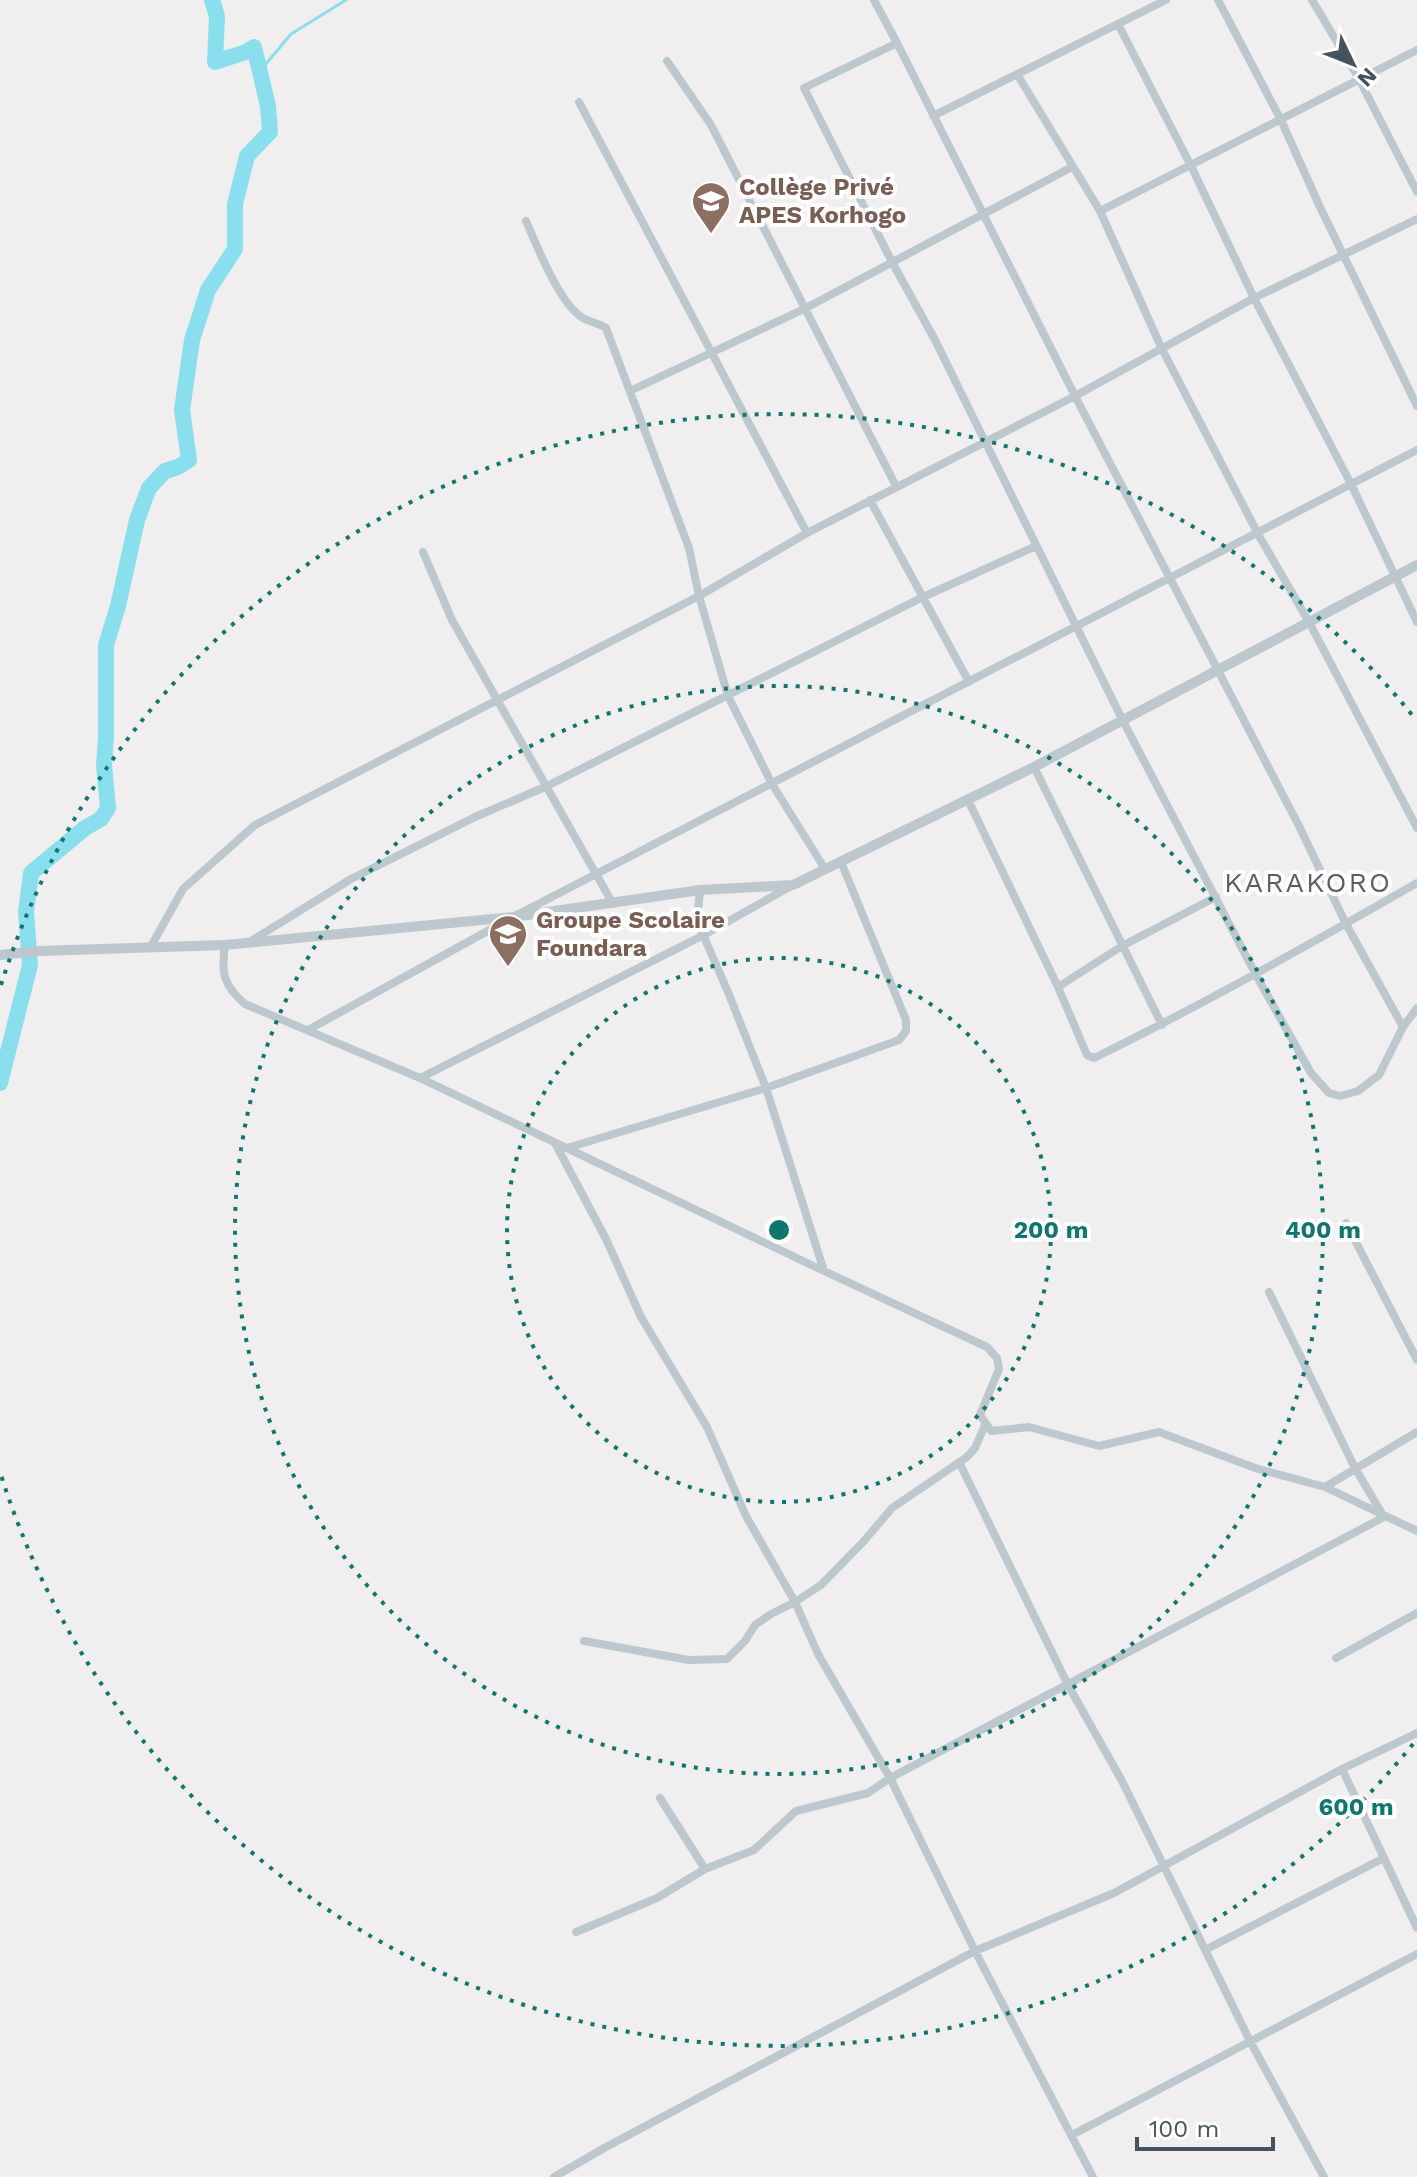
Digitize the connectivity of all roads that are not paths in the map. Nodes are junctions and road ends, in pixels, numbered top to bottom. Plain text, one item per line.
1 (874, 0) edge
2 (1166, 0) edge
3 (1218, 0) edge
4 (1312, 0) edge
5 (1118, 24) junction
6 (897, 43) junction
7 (1417, 50) edge
8 (667, 61) dead end
9 (1017, 74) junction
10 (1359, 79) junction
11 (579, 102) dead end
12 (933, 116) junction
13 (1281, 120) junction
14 (1191, 166) junction
15 (1072, 167) junction
16 (1417, 192) edge
17 (1100, 211) junction
18 (984, 214) junction
19 (1417, 219) edge
20 (526, 221) dead end
21 (1344, 255) junction
22 (892, 262) junction
23 (1254, 298) junction
24 (804, 309) junction
25 (1162, 349) junction
26 (713, 352) junction
27 (630, 391) junction
28 (1075, 396) junction
29 (1417, 406) edge
30 (984, 441) junction
31 (1417, 450) edge
32 (1351, 484) junction
33 (896, 486) junction
34 (870, 500) junction
35 (807, 533) junction
36 (1258, 534) junction
37 (1036, 546) junction
38 (423, 552) dead end
39 (1417, 565) edge
40 (1394, 577) junction
41 (1170, 578) junction
42 (699, 596) junction
43 (923, 597) junction
44 (1309, 622) junction
45 (1417, 622) edge
46 (1076, 627) junction
47 (1218, 671) junction
48 (969, 682) junction
49 (728, 696) junction
50 (498, 698) junction
51 (1122, 719) junction
52 (1034, 767) junction
53 (772, 784) junction
54 (545, 787) junction
55 (968, 800) junction
56 (1417, 828) edge
57 (841, 862) junction
58 (825, 869) junction
59 (596, 874) junction
60 (1417, 883) edge
61 (793, 885) junction
62 (700, 890) junction
63 (1216, 897) junction
64 (613, 904) junction
65 (513, 917) junction
66 (1346, 924) junction
67 (702, 936) junction
68 (248, 943) junction
69 (225, 945) junction
70 (1122, 946) junction
71 (150, 948) junction
72 (0, 955) edge
73 (1256, 975) junction
74 (1058, 987) junction
75 (1417, 1008) edge
76 (1162, 1025) junction
77 (1403, 1027) junction
78 (308, 1030) junction
79 (420, 1078) junction
80 (766, 1088) junction
81 (554, 1142) junction
82 (567, 1148) junction
83 (1346, 1223) dead end
84 (824, 1271) junction
85 (1269, 1292) dead end
86 (1417, 1360) edge
87 (985, 1425) junction
88 (1417, 1432) edge
89 (959, 1462) junction
90 (1355, 1468) junction
91 (1325, 1487) junction
92 (1384, 1517) junction
93 (1417, 1531) edge
94 (795, 1602) junction
95 (1417, 1613) edge
96 (584, 1641) dead end
97 (1336, 1658) dead end
98 (1068, 1685) junction
99 (1417, 1733) edge
100 (1342, 1769) junction
101 (890, 1778) junction
102 (660, 1798) dead end
103 (1384, 1858) junction
104 (1162, 1865) junction
105 (705, 1869) junction
106 (1417, 1928) edge
107 (576, 1932) dead end
108 (1205, 1950) junction
109 (975, 1951) junction
110 (1417, 1954) edge
111 (1250, 2041) junction
112 (1072, 2135) junction
113 (554, 2177) edge
114 (1093, 2177) edge
115 (1324, 2177) edge

1 - 6 street
2 - 5 street
3 - 13 street
4 - 10 street
5 - 9 street
5 - 14 street
6 - 12 street
6 - 22 street
7 - 10 street
8 - 24 street
9 - 12 street
9 - 15 street
10 - 13 street
10 - 16 street
11 - 26 street
12 - 18 street
13 - 14 street
13 - 21 street
14 - 17 street
14 - 23 street
15 - 17 street
15 - 18 street
17 - 25 street
18 - 22 street
18 - 28 street
19 - 21 street
20 - 27 street
21 - 23 street
21 - 29 street
22 - 24 street
22 - 30 street
23 - 25 street
23 - 32 street
24 - 26 street
24 - 33 street
25 - 28 street
25 - 36 street
26 - 27 street
26 - 35 street
27 - 42 street
28 - 30 street
28 - 41 street
30 - 33 street
30 - 37 street
31 - 32 street
32 - 36 street
32 - 40 street
33 - 34 street
34 - 35 street
34 - 43 street
35 - 42 street
36 - 41 street
36 - 44 street
37 - 43 street
37 - 46 street
38 - 50 street
39 - 40 street
40 - 44 street
40 - 45 street
41 - 46 street
41 - 47 street
42 - 49 street
42 - 50 street
43 - 48 street
43 - 49 street
44 - 47 street
44 - 56 street
46 - 48 street
46 - 51 street
47 - 51 street
47 - 66 street
48 - 53 street
49 - 53 street
49 - 54 street
50 - 54 street
50 - 71 street
51 - 52 street
51 - 63 street
52 - 55 street
52 - 70 street
53 - 58 street
53 - 59 street
54 - 59 street
54 - 68 street
55 - 57 street
55 - 74 street
57 - 58 street
57 - 80 street
58 - 61 street
59 - 64 street
59 - 65 street
60 - 66 street
61 - 62 street
61 - 67 street
62 - 64 street
62 - 67 street
63 - 70 street
63 - 73 street
64 - 65 street
65 - 68 street
65 - 78 street
66 - 73 street
66 - 77 street
67 - 79 street
67 - 80 street
68 - 69 street
69 - 71 street
69 - 78 street
70 - 74 street
70 - 76 street
71 - 72 street
73 - 76 street
73 - 77 street
74 - 76 street
75 - 77 street
78 - 79 street
79 - 81 street
80 - 82 street
80 - 84 street
81 - 82 street
81 - 94 street
82 - 84 street
83 - 86 street
84 - 87 street
85 - 90 street
87 - 89 street
87 - 91 street
88 - 90 street
89 - 94 street
89 - 98 street
90 - 91 street
90 - 92 street
91 - 92 street
92 - 93 street
92 - 98 street
94 - 96 street
94 - 101 street
95 - 97 street
98 - 101 street
98 - 104 street
99 - 100 street
100 - 103 street
100 - 104 street
101 - 105 street
101 - 109 street
102 - 105 street
103 - 106 street
103 - 108 street
104 - 108 street
104 - 109 street
105 - 107 street
108 - 111 street
109 - 112 street
109 - 113 street
110 - 111 street
111 - 112 street
111 - 115 street
112 - 114 street

